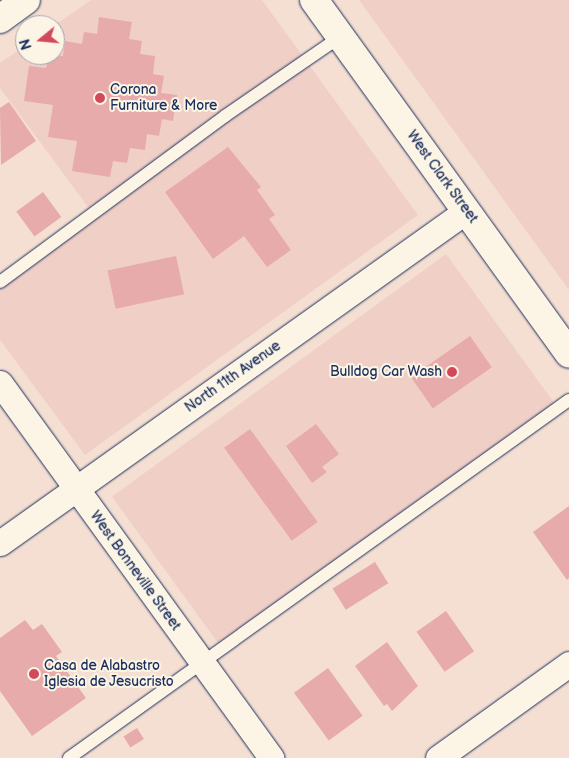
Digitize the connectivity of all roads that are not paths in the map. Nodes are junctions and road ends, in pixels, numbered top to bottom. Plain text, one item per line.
1 (26, 0) edge
2 (314, 0) edge
3 (0, 19) edge
4 (340, 37) junction
5 (466, 211) junction
6 (0, 282) edge
7 (569, 354) edge
8 (0, 383) edge
9 (569, 400) edge
10 (76, 488) junction
11 (0, 542) edge
12 (202, 663) junction
13 (569, 664) edge
14 (70, 758) edge
15 (271, 758) edge
16 (438, 758) edge

1 - 3 street
2 - 4 street, West Clark Street
4 - 5 street, West Clark Street
4 - 6 lane
5 - 7 street, West Clark Street
5 - 10 street, North 11th Avenue
8 - 10 street, West Bonneville Street
9 - 12 lane
10 - 11 street, North 11th Avenue
10 - 12 street, West Bonneville Street
12 - 14 lane
12 - 15 street, West Bonneville Street
13 - 16 street

